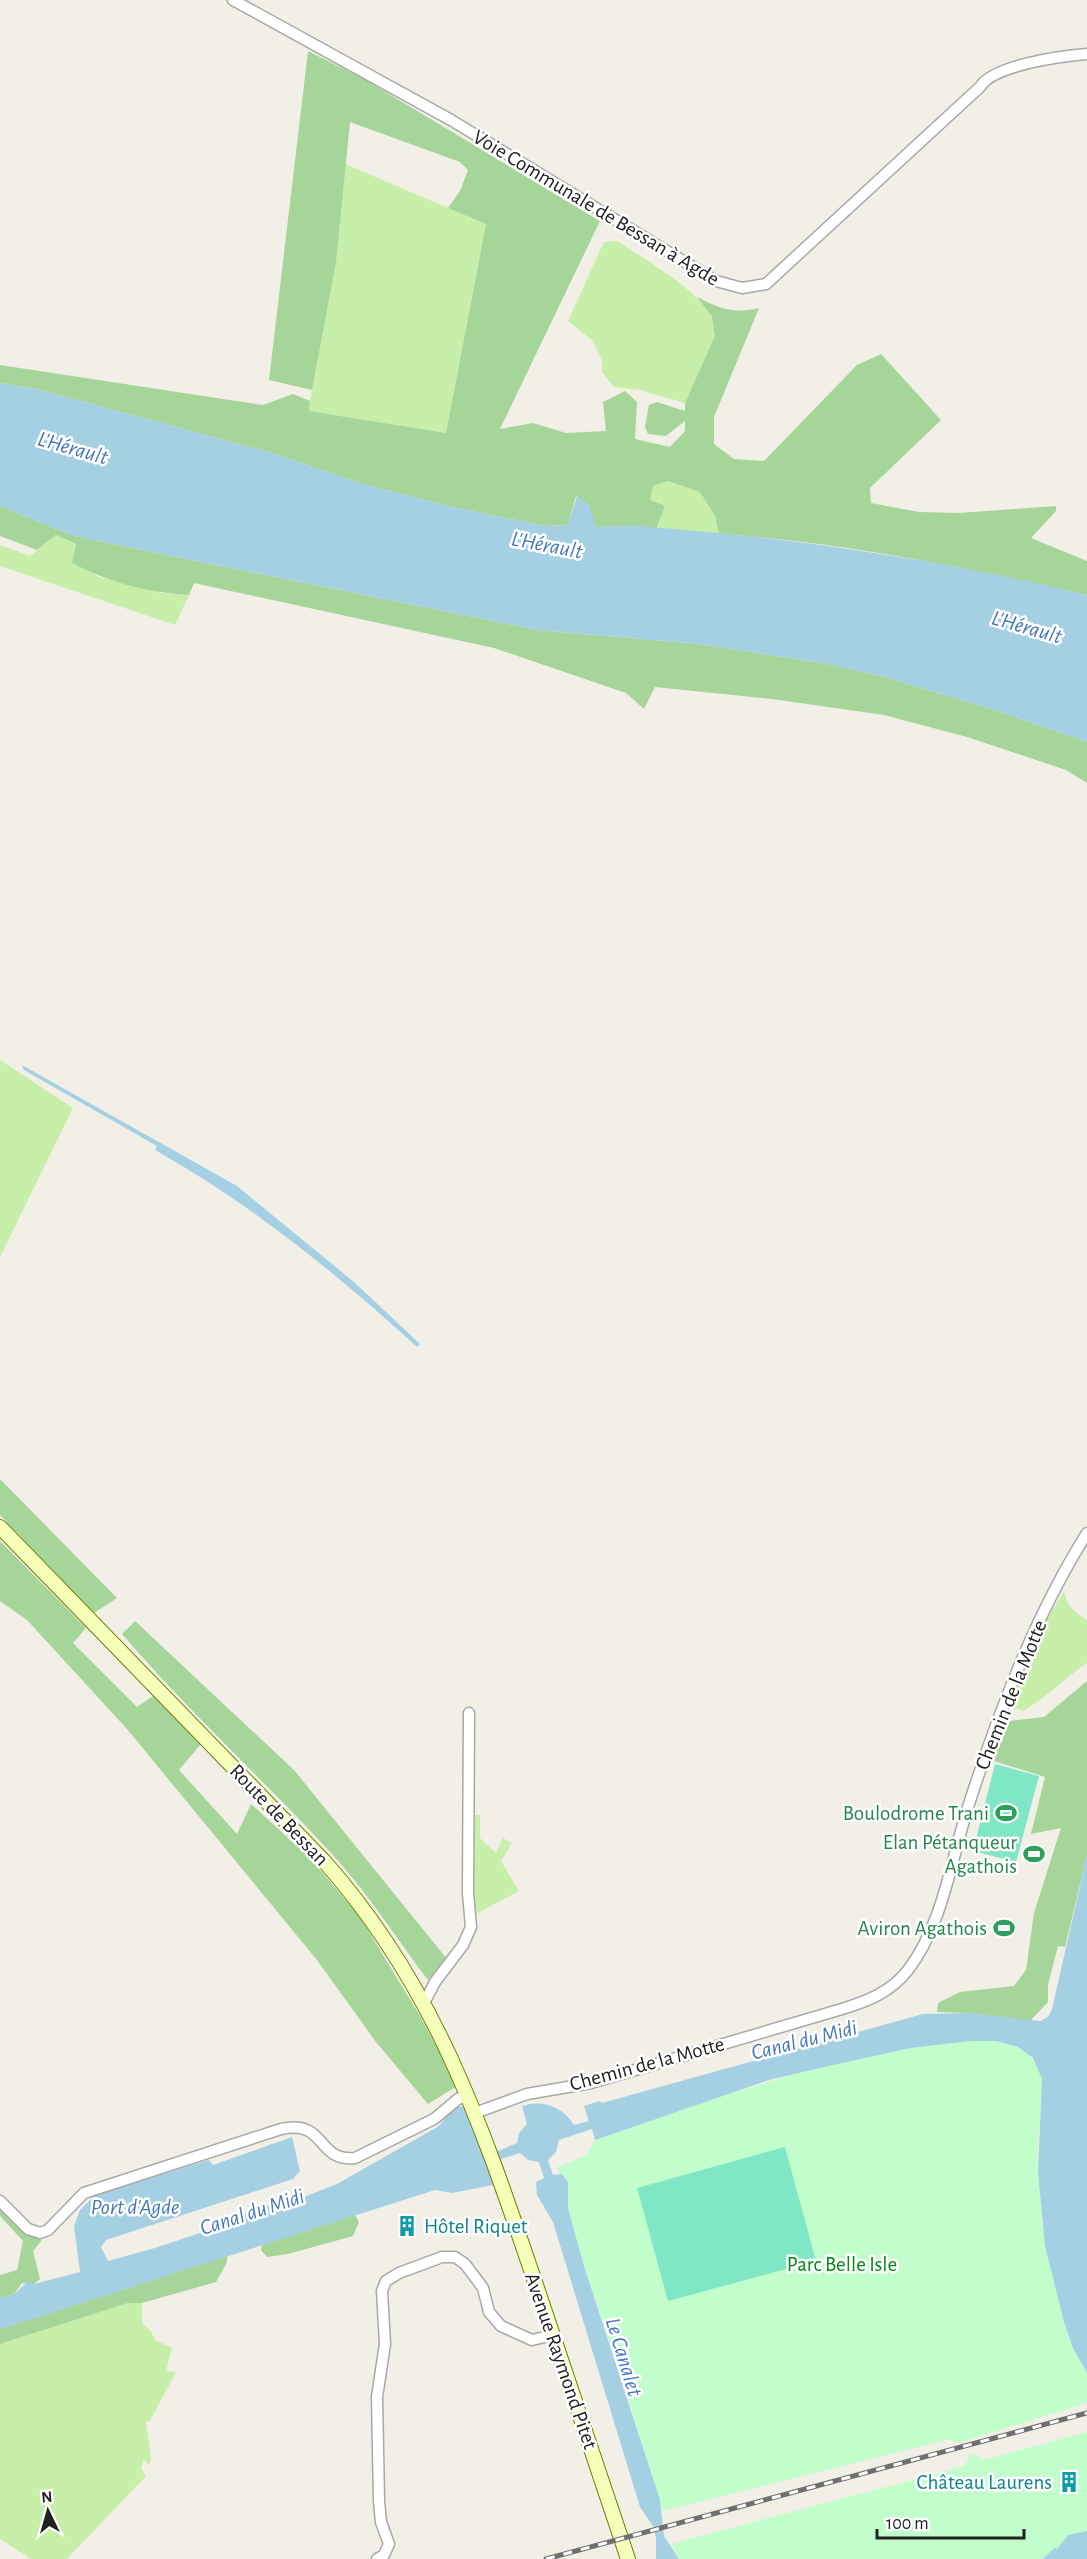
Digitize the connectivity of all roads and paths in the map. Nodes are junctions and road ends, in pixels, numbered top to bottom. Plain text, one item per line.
1 (233, 0) edge
2 (1087, 54) edge
3 (0, 1527) edge
4 (1087, 1533) edge
5 (468, 1713) dead end
6 (422, 2000) junction
7 (468, 2095) junction
8 (475, 2114) junction
9 (492, 2157) joint
10 (0, 2201) edge
11 (553, 2335) junction
12 (378, 2559) edge
13 (628, 2559) edge

1 - 2 street, Voie Communale de Bessan à Agde
3 - 6 main road, Route de Bessan
4 - 8 street, Chemin de la Motte
5 - 6 street
6 - 7 main road, Route de Bessan
7 - 8 main road, Route de Bessan
7 - 10 street
8 - 9 main road, Route de Bessan
9 - 11 main road, Avenue Raymond Pitet
11 - 12 street
11 - 13 main road, Avenue Raymond Pitet

